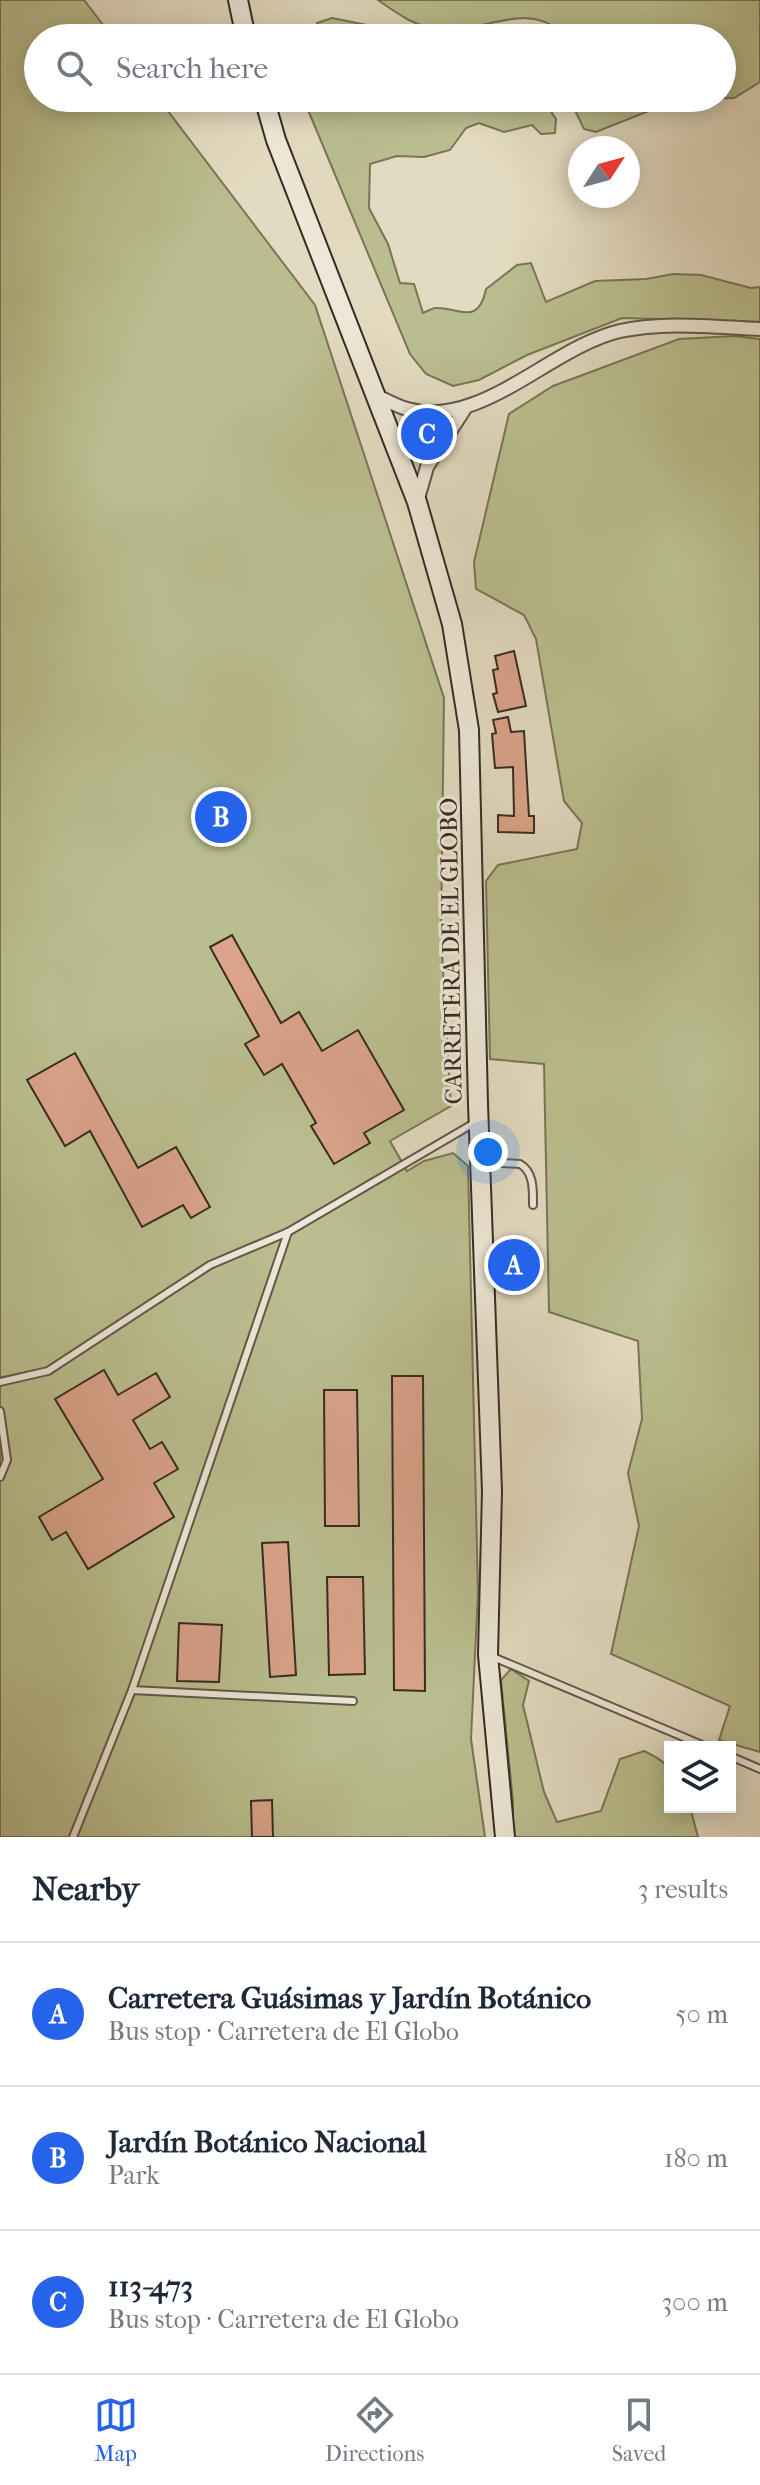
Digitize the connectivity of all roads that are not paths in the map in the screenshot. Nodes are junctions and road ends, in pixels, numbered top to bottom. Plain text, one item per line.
1 (238, 0) edge
2 (243, 24) edge
3 (268, 112) edge
4 (760, 329) edge
5 (373, 394) junction
6 (466, 407) junction
7 (417, 502) junction
8 (479, 1120) junction
9 (480, 1162) junction
10 (533, 1205) dead end
11 (288, 1232) junction
12 (0, 1382) edge
13 (0, 1411) edge
14 (0, 1477) edge
15 (488, 1655) junction
16 (132, 1690) junction
17 (353, 1701) dead end
18 (692, 1741) edge
19 (736, 1759) edge
20 (760, 1769) edge
21 (73, 1837) edge
22 (505, 1837) edge

1 - 2 main road
3 - 5 main road, CARRETERA DE EL GLOBO
4 - 6 street
5 - 6 street
5 - 7 main road, CARRETERA DE EL GLOBO
6 - 7 street
7 - 8 main road, CARRETERA DE EL GLOBO
8 - 9 main road, CARRETERA DE EL GLOBO
8 - 11 lane
9 - 10 lane
9 - 15 main road, CARRETERA DE EL GLOBO
11 - 12 lane
11 - 16 lane
13 - 14 lane
15 - 18 lane
15 - 22 main road, CARRETERA DE EL GLOBO
16 - 17 lane
16 - 21 lane
19 - 20 lane

